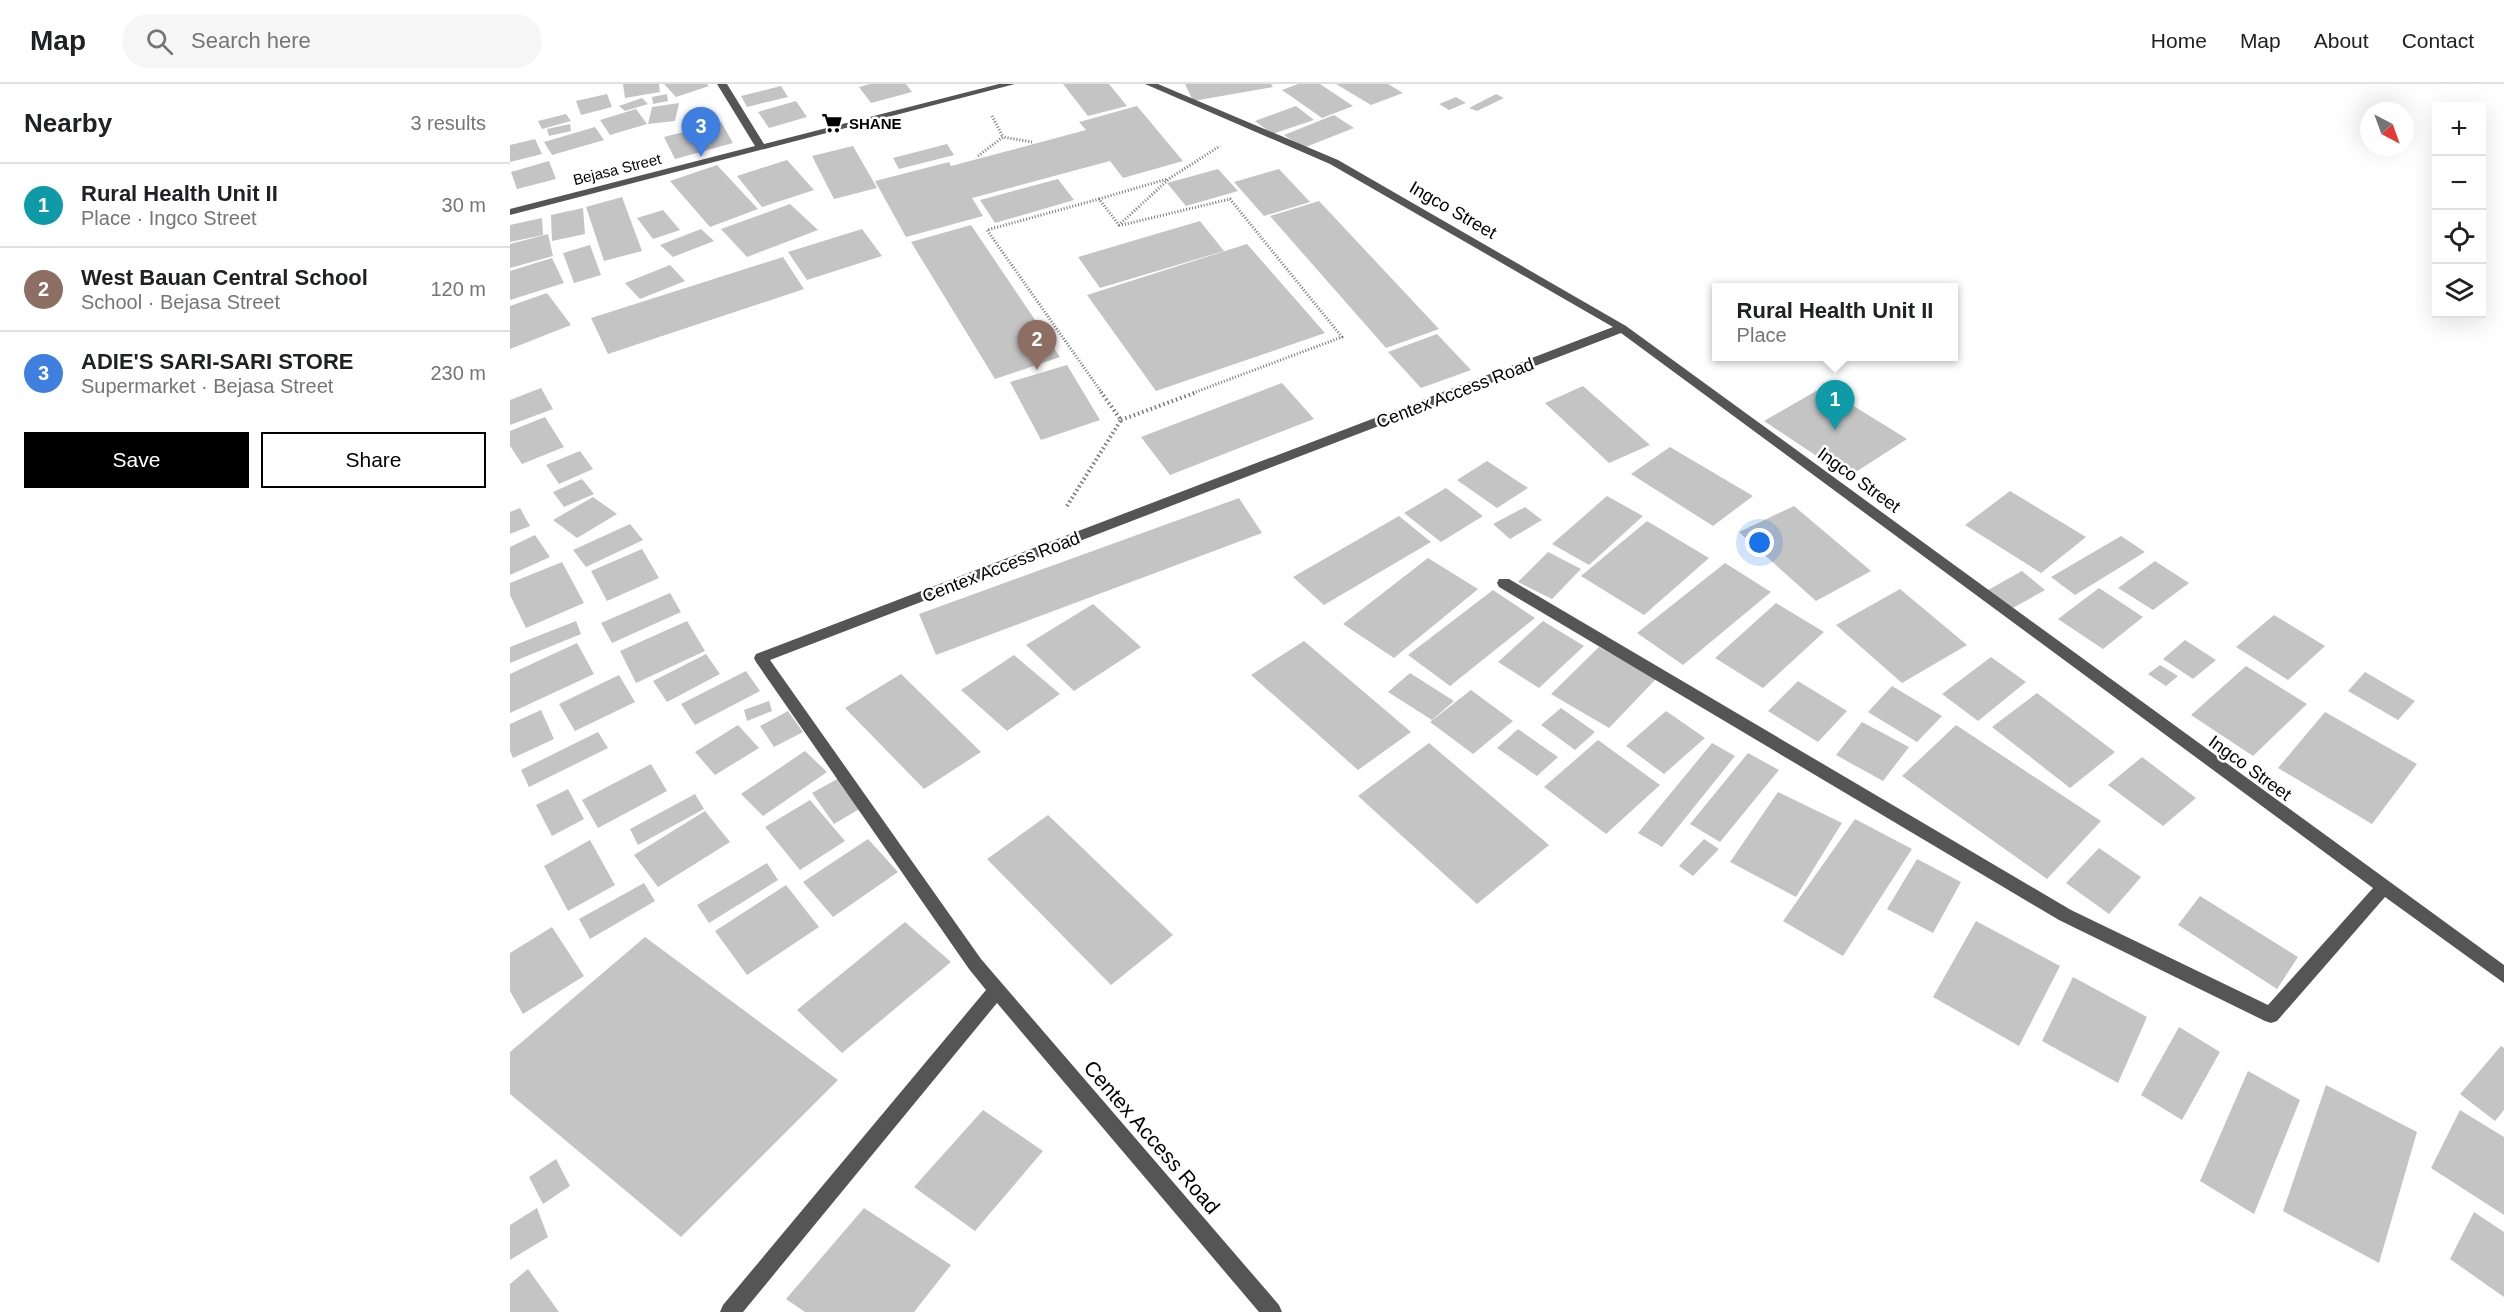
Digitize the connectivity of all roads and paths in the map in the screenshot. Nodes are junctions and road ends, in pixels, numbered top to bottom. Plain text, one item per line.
1 (722, 84) edge
2 (1010, 84) edge
3 (1150, 84) edge
4 (1252, 127) junction
5 (1032, 142) dead end
6 (761, 148) junction
7 (978, 156) dead end
8 (1170, 178) junction
9 (1099, 199) junction
10 (510, 212) edge
11 (1119, 225) junction
12 (1622, 328) junction
13 (1121, 420) junction
14 (1038, 553) junction
15 (1504, 583) dead end
16 (2383, 888) junction
17 (2504, 975) edge
18 (997, 990) junction
19 (730, 1312) edge
20 (1272, 1312) edge

1 - 6 street
2 - 6 street, Bejasa Street
3 - 4 street, Ingco Street
4 - 8 path
4 - 12 street, Ingco Street
5 - 7 path
6 - 10 street, Bejasa Street
8 - 9 path
8 - 11 path
9 - 11 path
9 - 13 path
11 - 13 path
12 - 14 street, Centex Access Road
12 - 16 street, Ingco Street
13 - 14 path
14 - 18 street, Centex Access Road
15 - 16 street
16 - 17 street, Ingco Street
18 - 19 street
18 - 20 street, Centex Access Road

